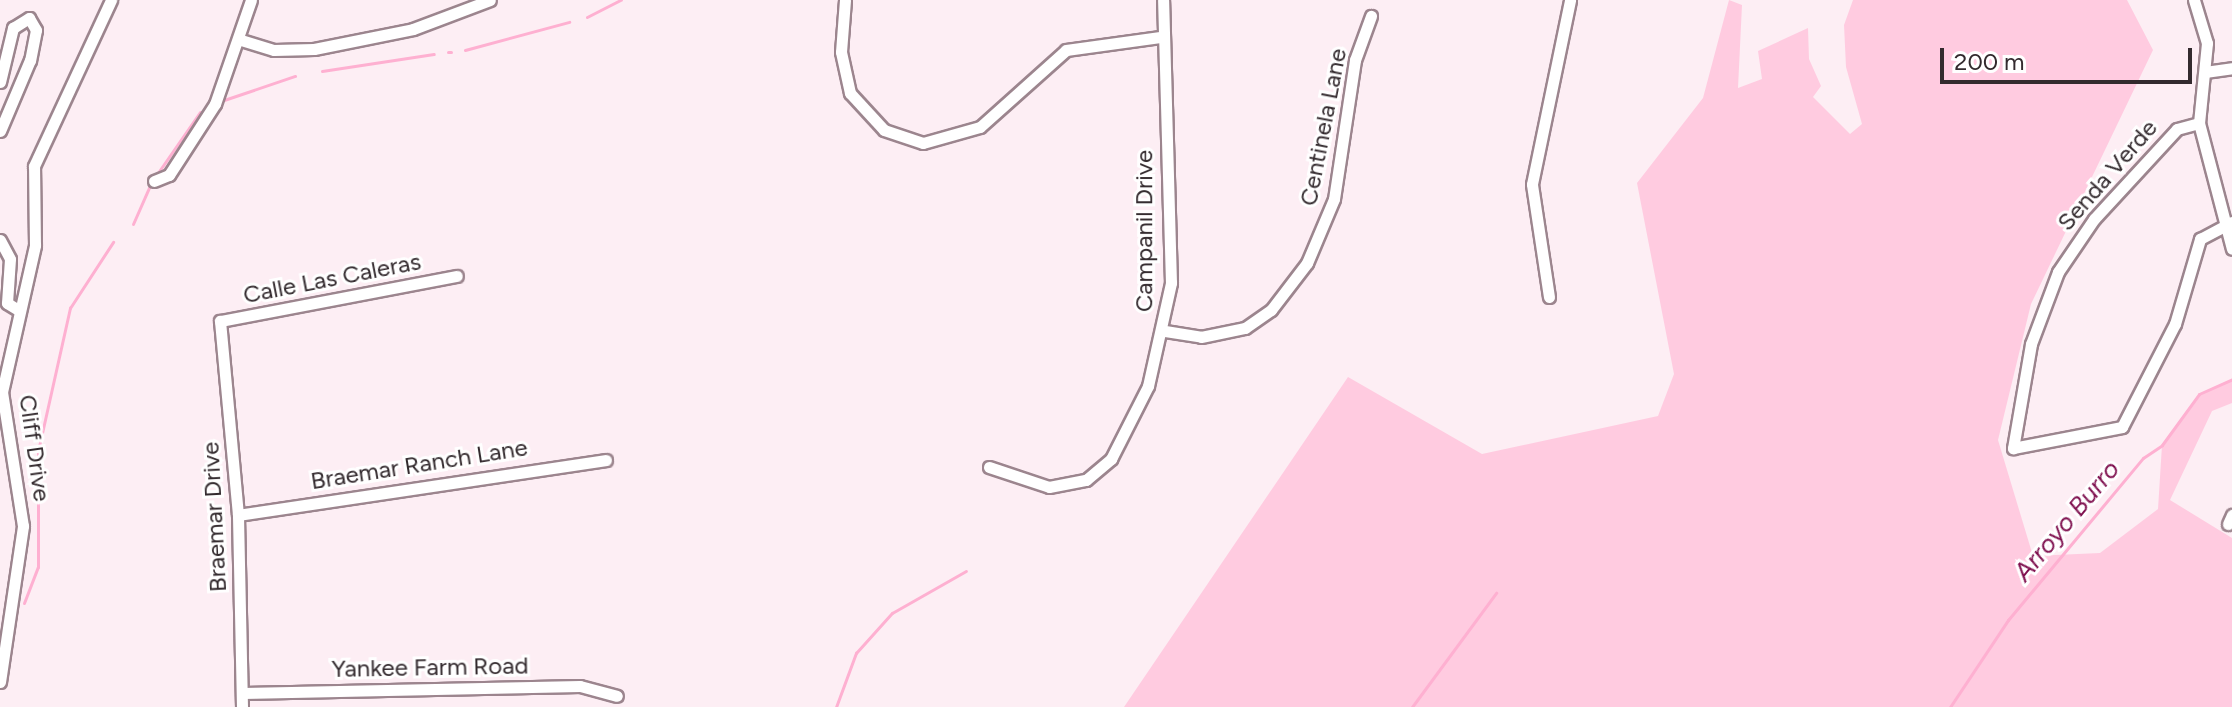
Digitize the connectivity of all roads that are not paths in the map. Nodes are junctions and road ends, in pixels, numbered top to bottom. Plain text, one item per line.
1 (111, 0) edge
2 (251, 0) edge
3 (490, 0) edge
4 (845, 0) edge
5 (1163, 0) edge
6 (1570, 0) edge
7 (2200, 2) edge
8 (1371, 16) dead end
9 (1160, 37) junction
10 (241, 40) junction
11 (2232, 68) edge
12 (2205, 72) junction
13 (0, 82) edge
14 (2199, 123) junction
15 (0, 131) edge
16 (154, 181) dead end
17 (2228, 223) edge
18 (0, 240) edge
19 (2232, 249) edge
20 (457, 276) dead end
21 (1549, 297) dead end
22 (20, 311) junction
23 (218, 326) joint
24 (1165, 331) junction
25 (606, 460) dead end
26 (989, 467) dead end
27 (238, 515) junction
28 (0, 682) edge
29 (243, 693) junction
30 (617, 696) dead end
31 (242, 707) edge

1 - 22 street, Cliff Drive
2 - 10 street
3 - 10 street
4 - 9 street
5 - 9 street, Campanil Drive
6 - 21 street
7 - 12 street
8 - 24 street, Centinela Lane
9 - 24 street, Campanil Drive
10 - 16 street
11 - 12 street
12 - 14 street
13 - 15 street
14 - 17 street
14 - 17 street, Senda Verde
17 - 19 street
18 - 22 street
20 - 23 street, Calle Las Caleras
22 - 28 street, Cliff Drive
23 - 27 street, Braemar Drive
24 - 26 street, Campanil Drive
25 - 27 street, Braemar Ranch Lane
27 - 29 street, Braemar Drive
29 - 30 street, Yankee Farm Road
29 - 31 street, Braemar Drive

